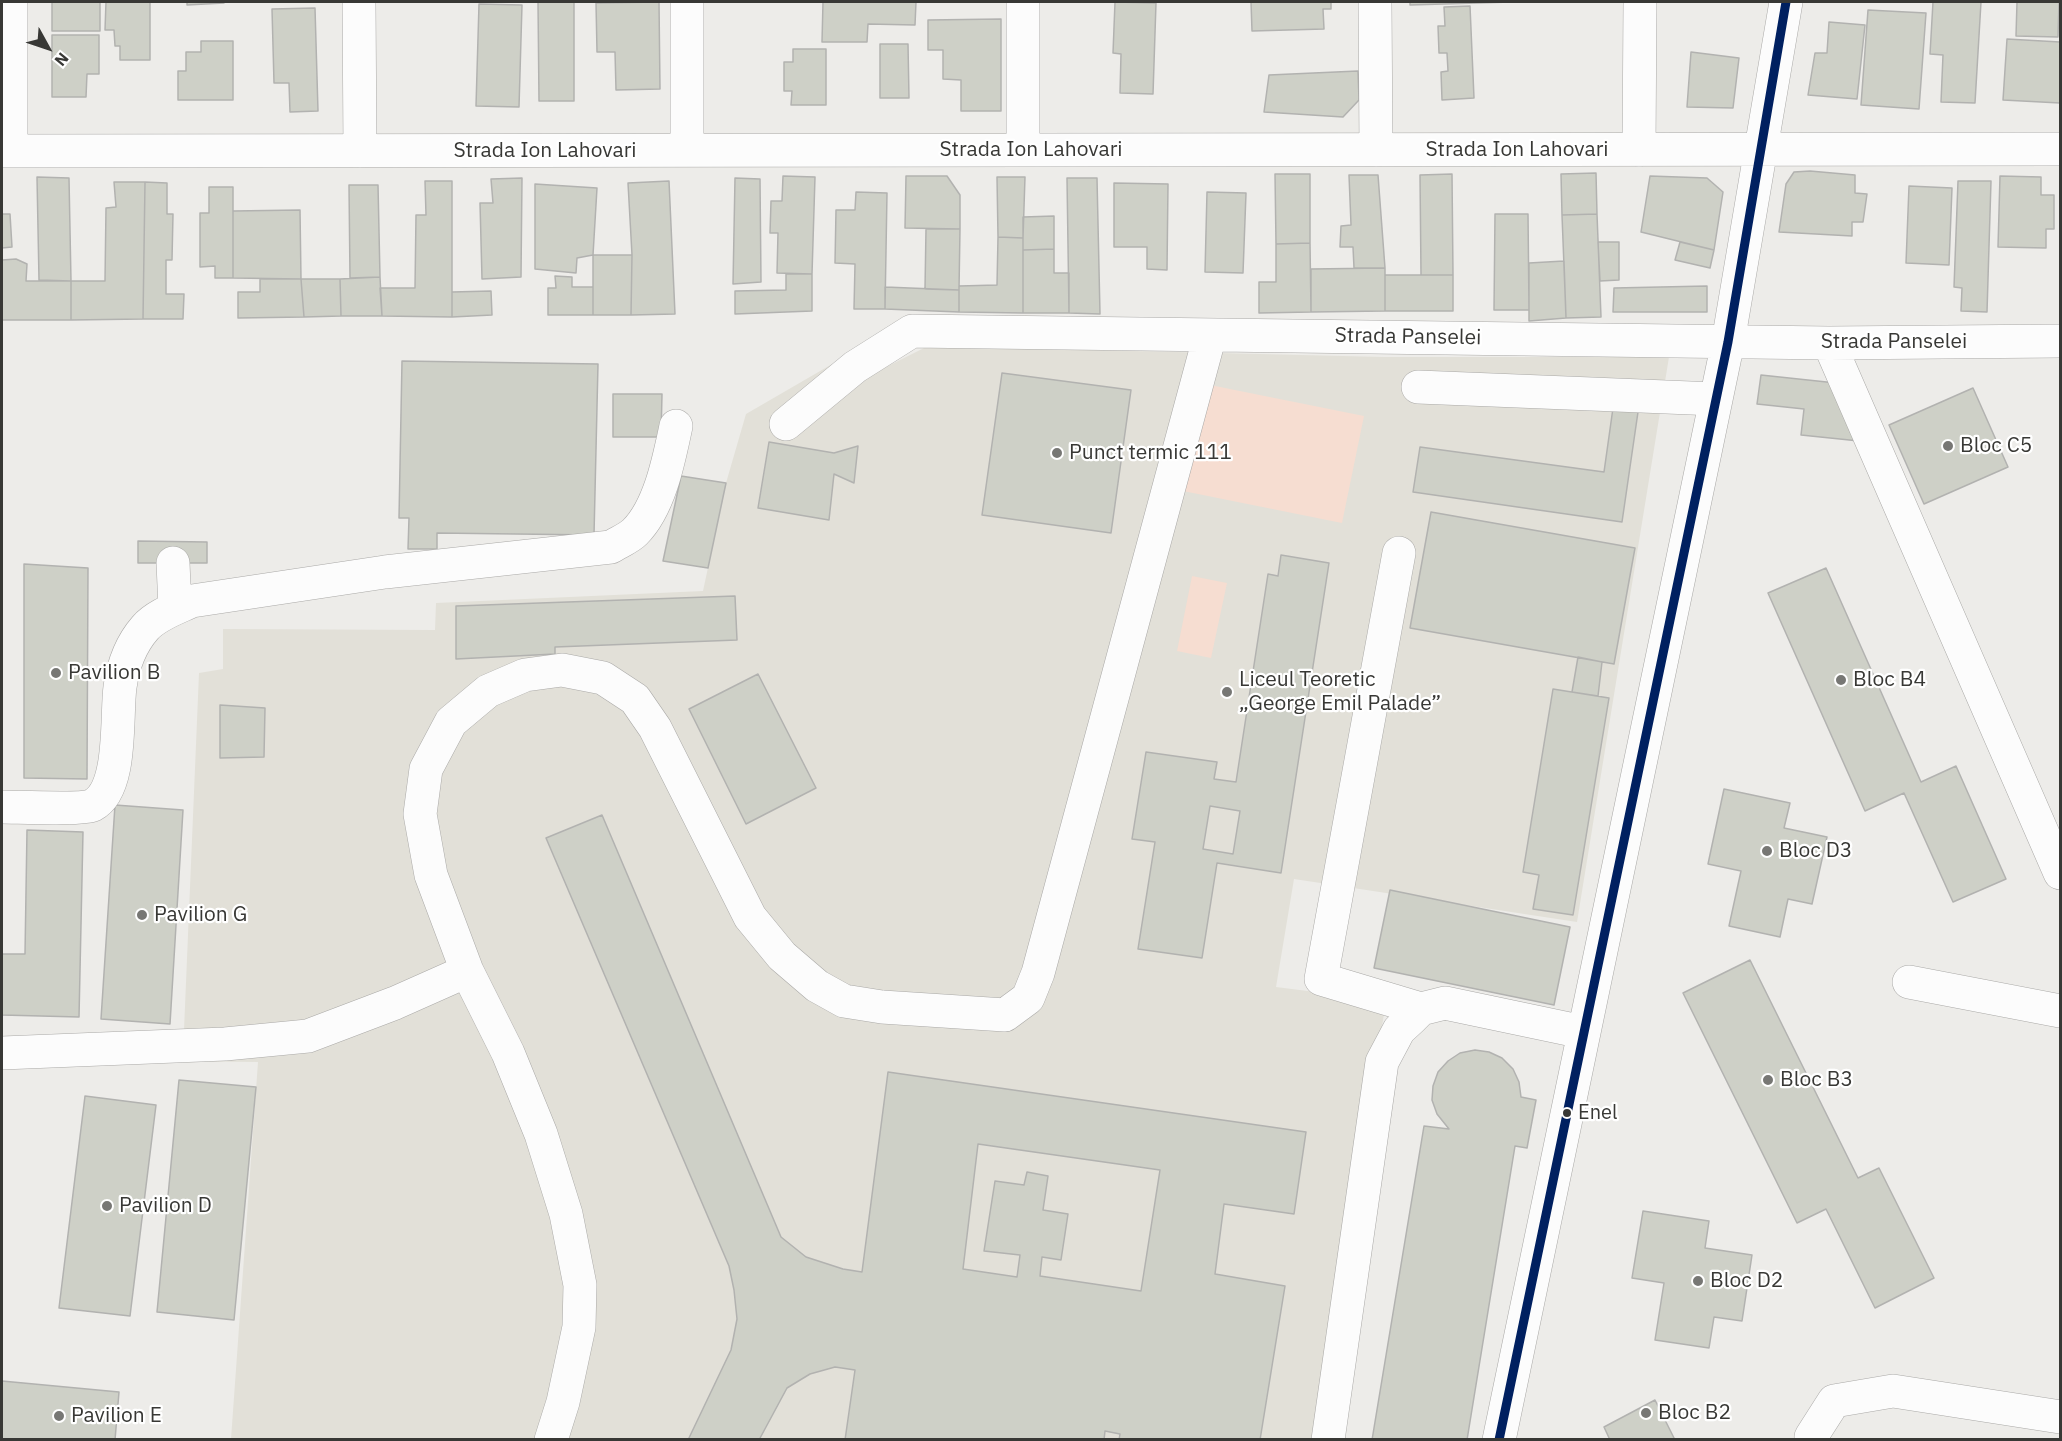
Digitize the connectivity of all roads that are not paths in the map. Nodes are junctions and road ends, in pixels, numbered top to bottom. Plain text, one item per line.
1 (11, 2) edge
2 (359, 2) edge
3 (687, 2) edge
4 (1023, 2) edge
5 (1374, 2) edge
6 (1640, 2) edge
7 (1786, 2) edge
8 (1761, 149) junction
9 (2061, 149) edge
10 (687, 150) junction
11 (1023, 150) junction
12 (1376, 150) junction
13 (1638, 150) junction
14 (6, 151) edge
15 (360, 151) junction
16 (1210, 335) junction
17 (2061, 341) edge
18 (1728, 342) junction
19 (1829, 343) junction
20 (1418, 387) dead end
21 (1716, 399) junction
22 (786, 424) dead end
23 (676, 426) dead end
24 (1400, 553) dead end
25 (173, 563) dead end
26 (175, 608) junction
27 (2, 807) edge
28 (2061, 873) edge
29 (467, 971) junction
30 (1909, 982) dead end
31 (1421, 1009) junction
32 (2061, 1011) edge
33 (1583, 1032) junction
34 (2, 1053) edge
35 (2061, 1417) edge
36 (551, 1440) edge
37 (1328, 1440) edge
38 (1499, 1440) edge
39 (1812, 1440) edge

1 - 14 street
2 - 15 street
3 - 10 street
4 - 11 street
5 - 12 street
6 - 13 street
7 - 8 street
8 - 9 street, Strada Ion Lahovari
8 - 13 street, Strada Ion Lahovari
8 - 18 street
10 - 11 street, Strada Ion Lahovari
10 - 15 street, Strada Ion Lahovari
11 - 12 street, Strada Ion Lahovari
12 - 13 street, Strada Ion Lahovari
14 - 15 street, Strada Ion Lahovari
16 - 18 street, Strada Panselei
16 - 22 street, Strada Panselei
16 - 29 street
17 - 19 street, Strada Panselei
18 - 19 street, Strada Panselei
18 - 21 street
19 - 28 street
20 - 21 street
21 - 33 street
23 - 26 street
24 - 31 street
25 - 26 street
26 - 27 street
29 - 34 street
29 - 36 street
30 - 32 street
31 - 33 street
31 - 37 street
33 - 38 street
35 - 39 street

